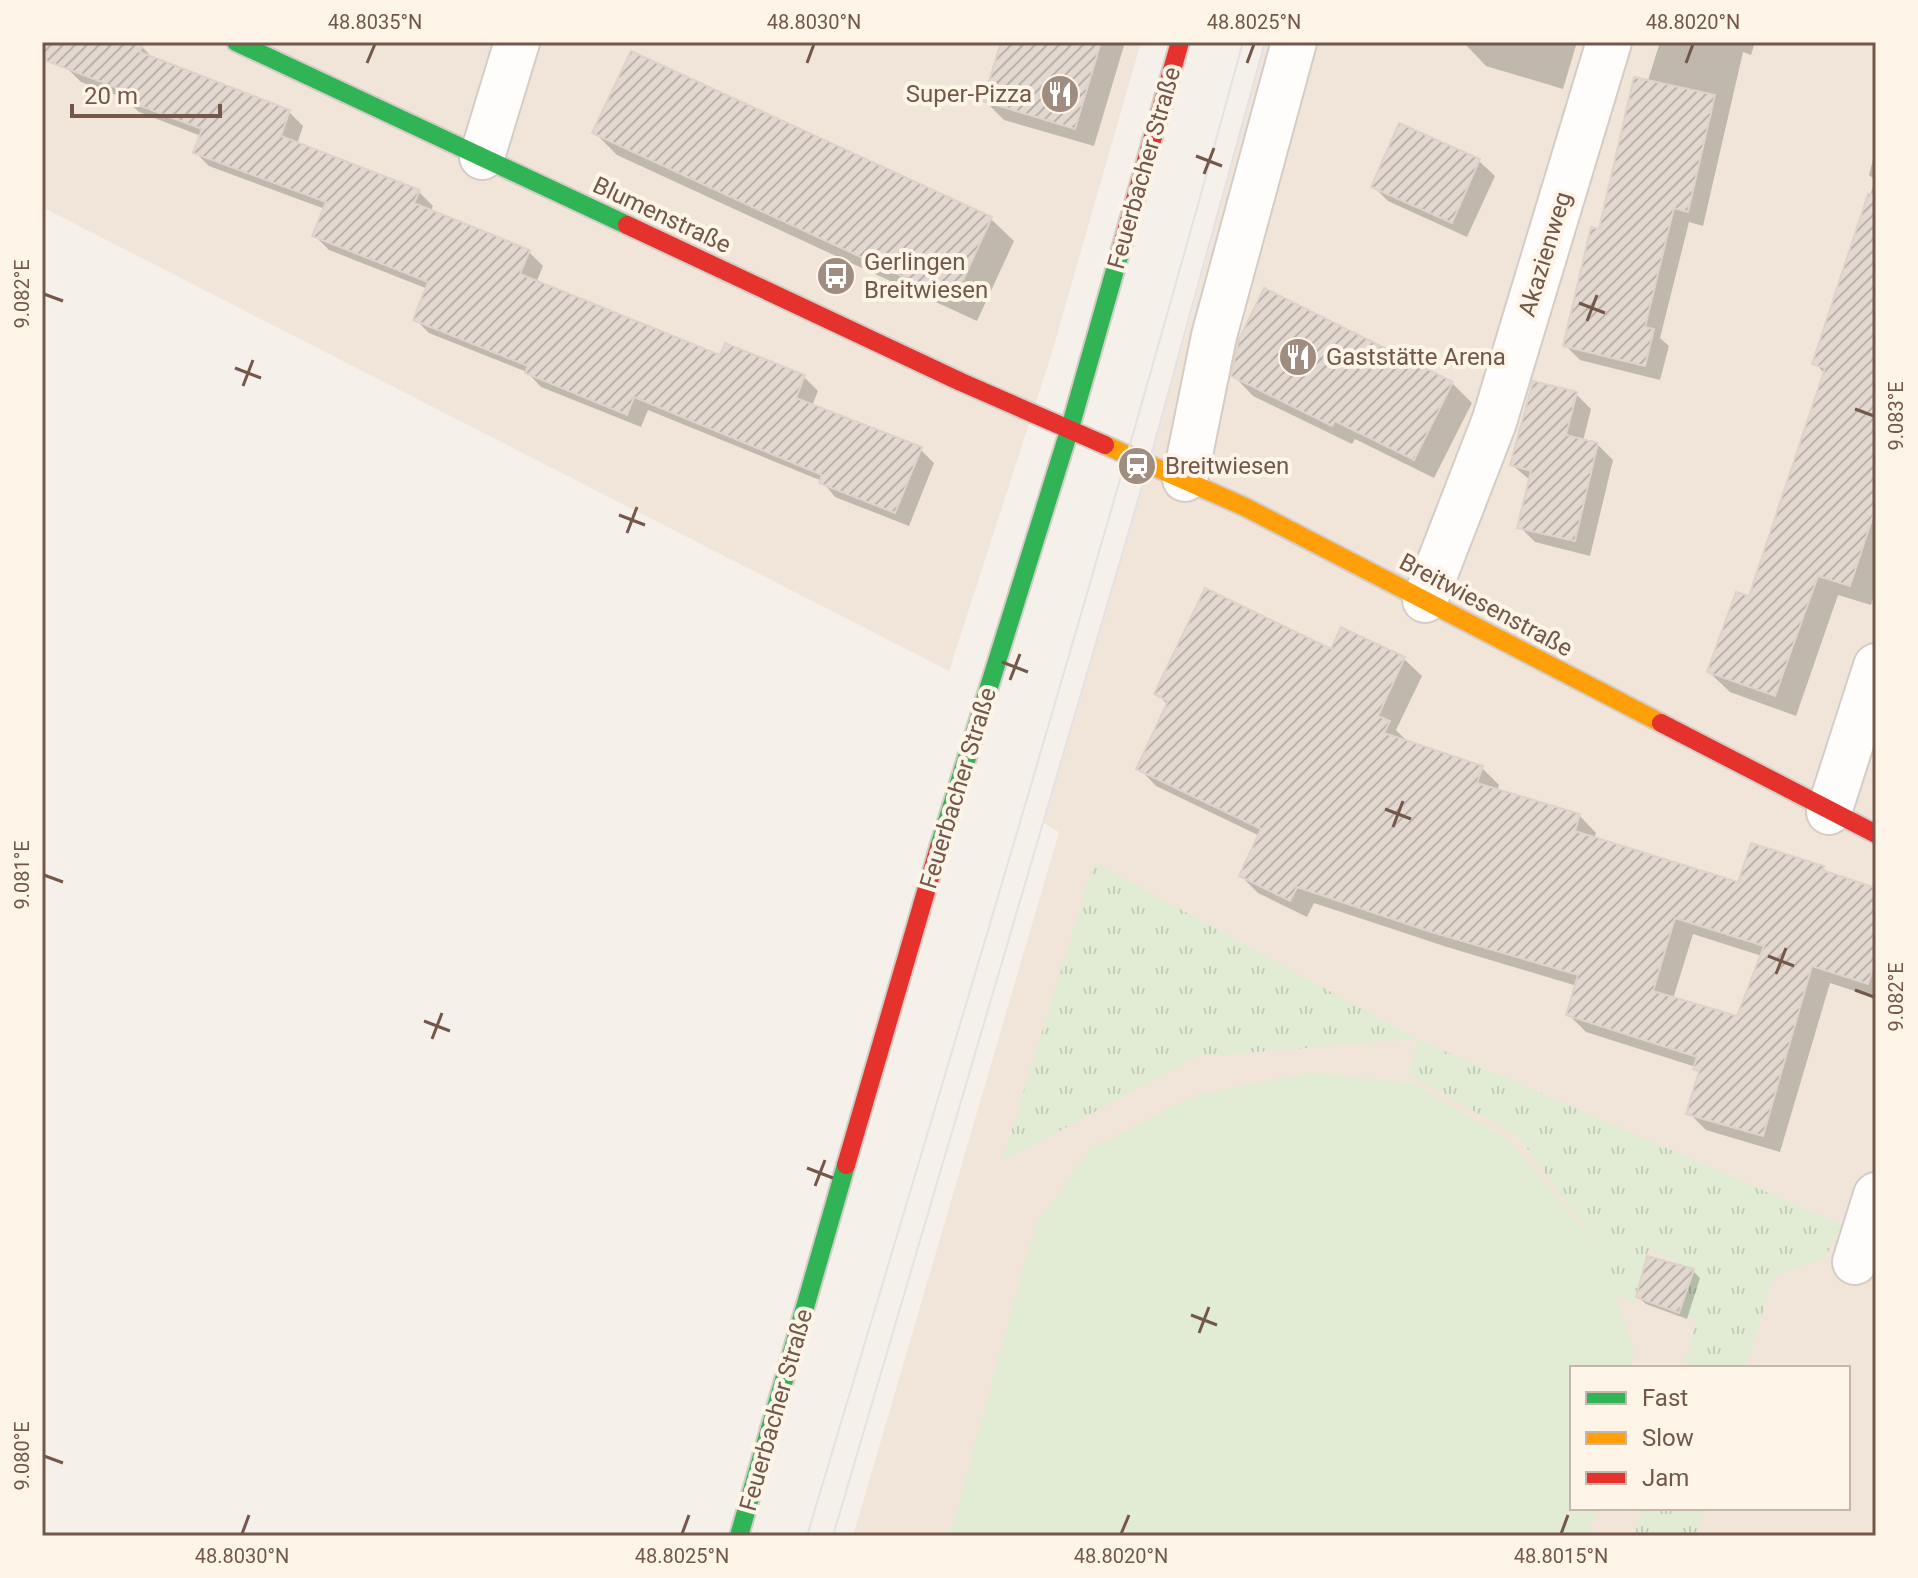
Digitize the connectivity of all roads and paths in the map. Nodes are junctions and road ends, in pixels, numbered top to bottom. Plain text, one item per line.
1 (236, 42) edge
2 (517, 42) edge
3 (1180, 42) edge
4 (1294, 42) edge
5 (1609, 42) edge
6 (482, 157) junction
7 (1070, 428) junction
8 (1185, 479) junction
9 (1425, 600) junction
10 (1876, 666) edge
11 (1829, 812) junction
12 (1876, 834) edge
13 (1876, 1195) edge
14 (1855, 1262) dead end
15 (739, 1536) edge

1 - 6 street, Blumenstraße
2 - 6 street
3 - 7 street, Feuerbacher Straße
4 - 8 street
5 - 9 street, Akazienweg
6 - 7 street, Blumenstraße
7 - 8 street, Breitwiesenstraße
7 - 15 street, Feuerbacher Straße
8 - 9 street, Breitwiesenstraße
9 - 11 street, Breitwiesenstraße
10 - 11 street
11 - 12 street, Breitwiesenstraße
13 - 14 street

